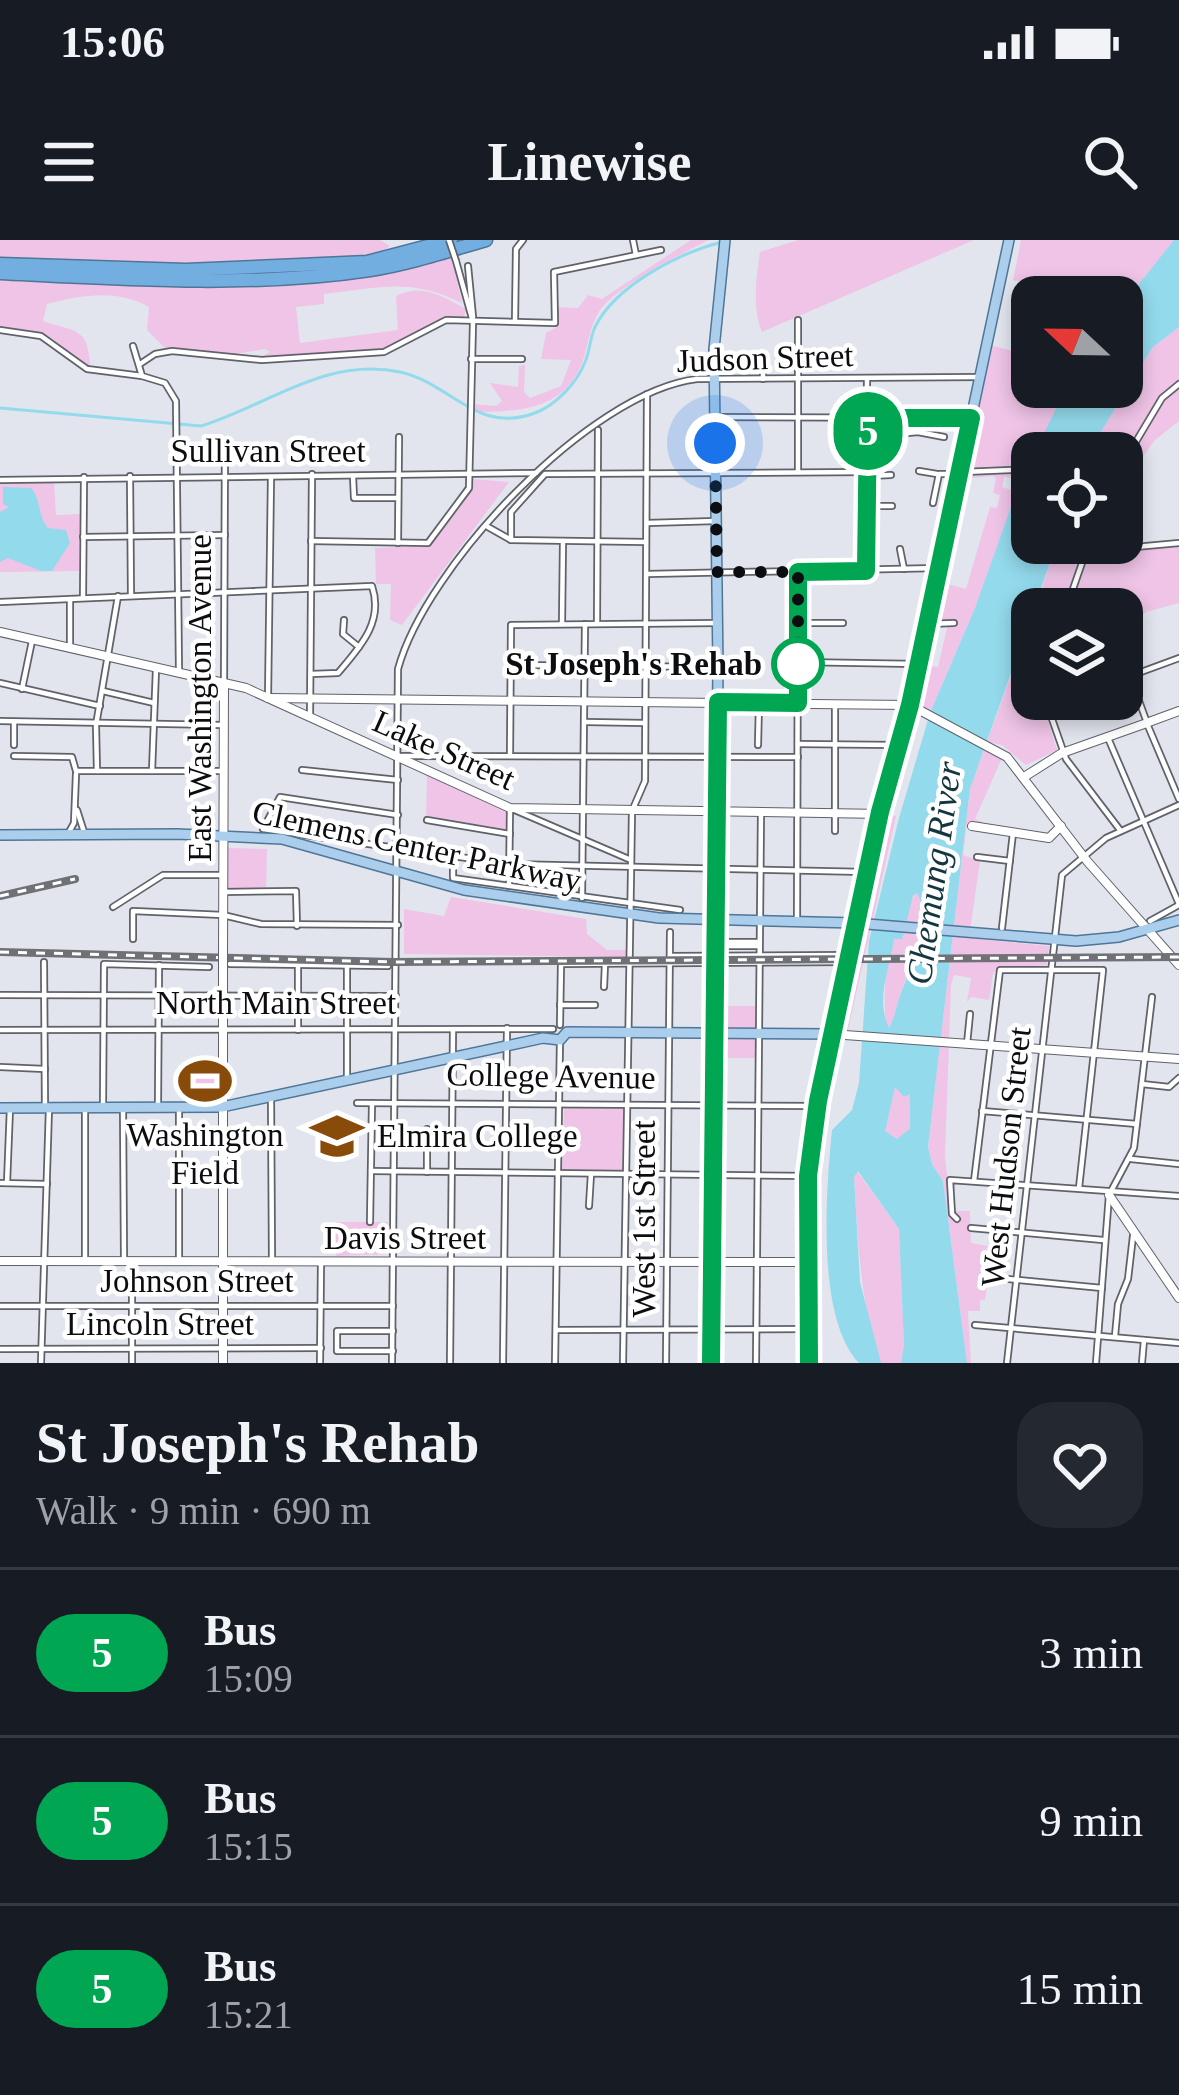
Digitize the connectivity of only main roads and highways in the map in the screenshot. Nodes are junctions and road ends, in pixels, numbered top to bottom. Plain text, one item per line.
1 (450, 240) edge
2 (486, 240) edge
3 (725, 240) edge
4 (1010, 240) edge
5 (0, 264) edge
6 (0, 274) edge
7 (0, 837) edge
8 (223, 838) junction
9 (715, 923) junction
10 (1179, 923) edge
11 (760, 924) junction
12 (859, 926) junction
13 (714, 1032) junction
14 (837, 1034) junction
15 (5, 1108) edge
16 (711, 1363) edge
17 (809, 1363) edge

1 - 5 highway
2 - 6 highway
3 - 9 main road
4 - 12 main road
7 - 8 main road, Clemens Center Parkway
7 - 8 main road, Clemens Center Parkway
8 - 9 main road, Clemens Center Parkway
9 - 11 main road, Clemens Center Parkway
9 - 13 main road
10 - 12 main road, Clemens Center Parkway
11 - 12 main road, Clemens Center Parkway
11 - 12 main road, Clemens Center Parkway
12 - 14 main road
13 - 14 main road, North Main Street
13 - 15 main road, North Main Street
13 - 16 main road
14 - 17 main road

